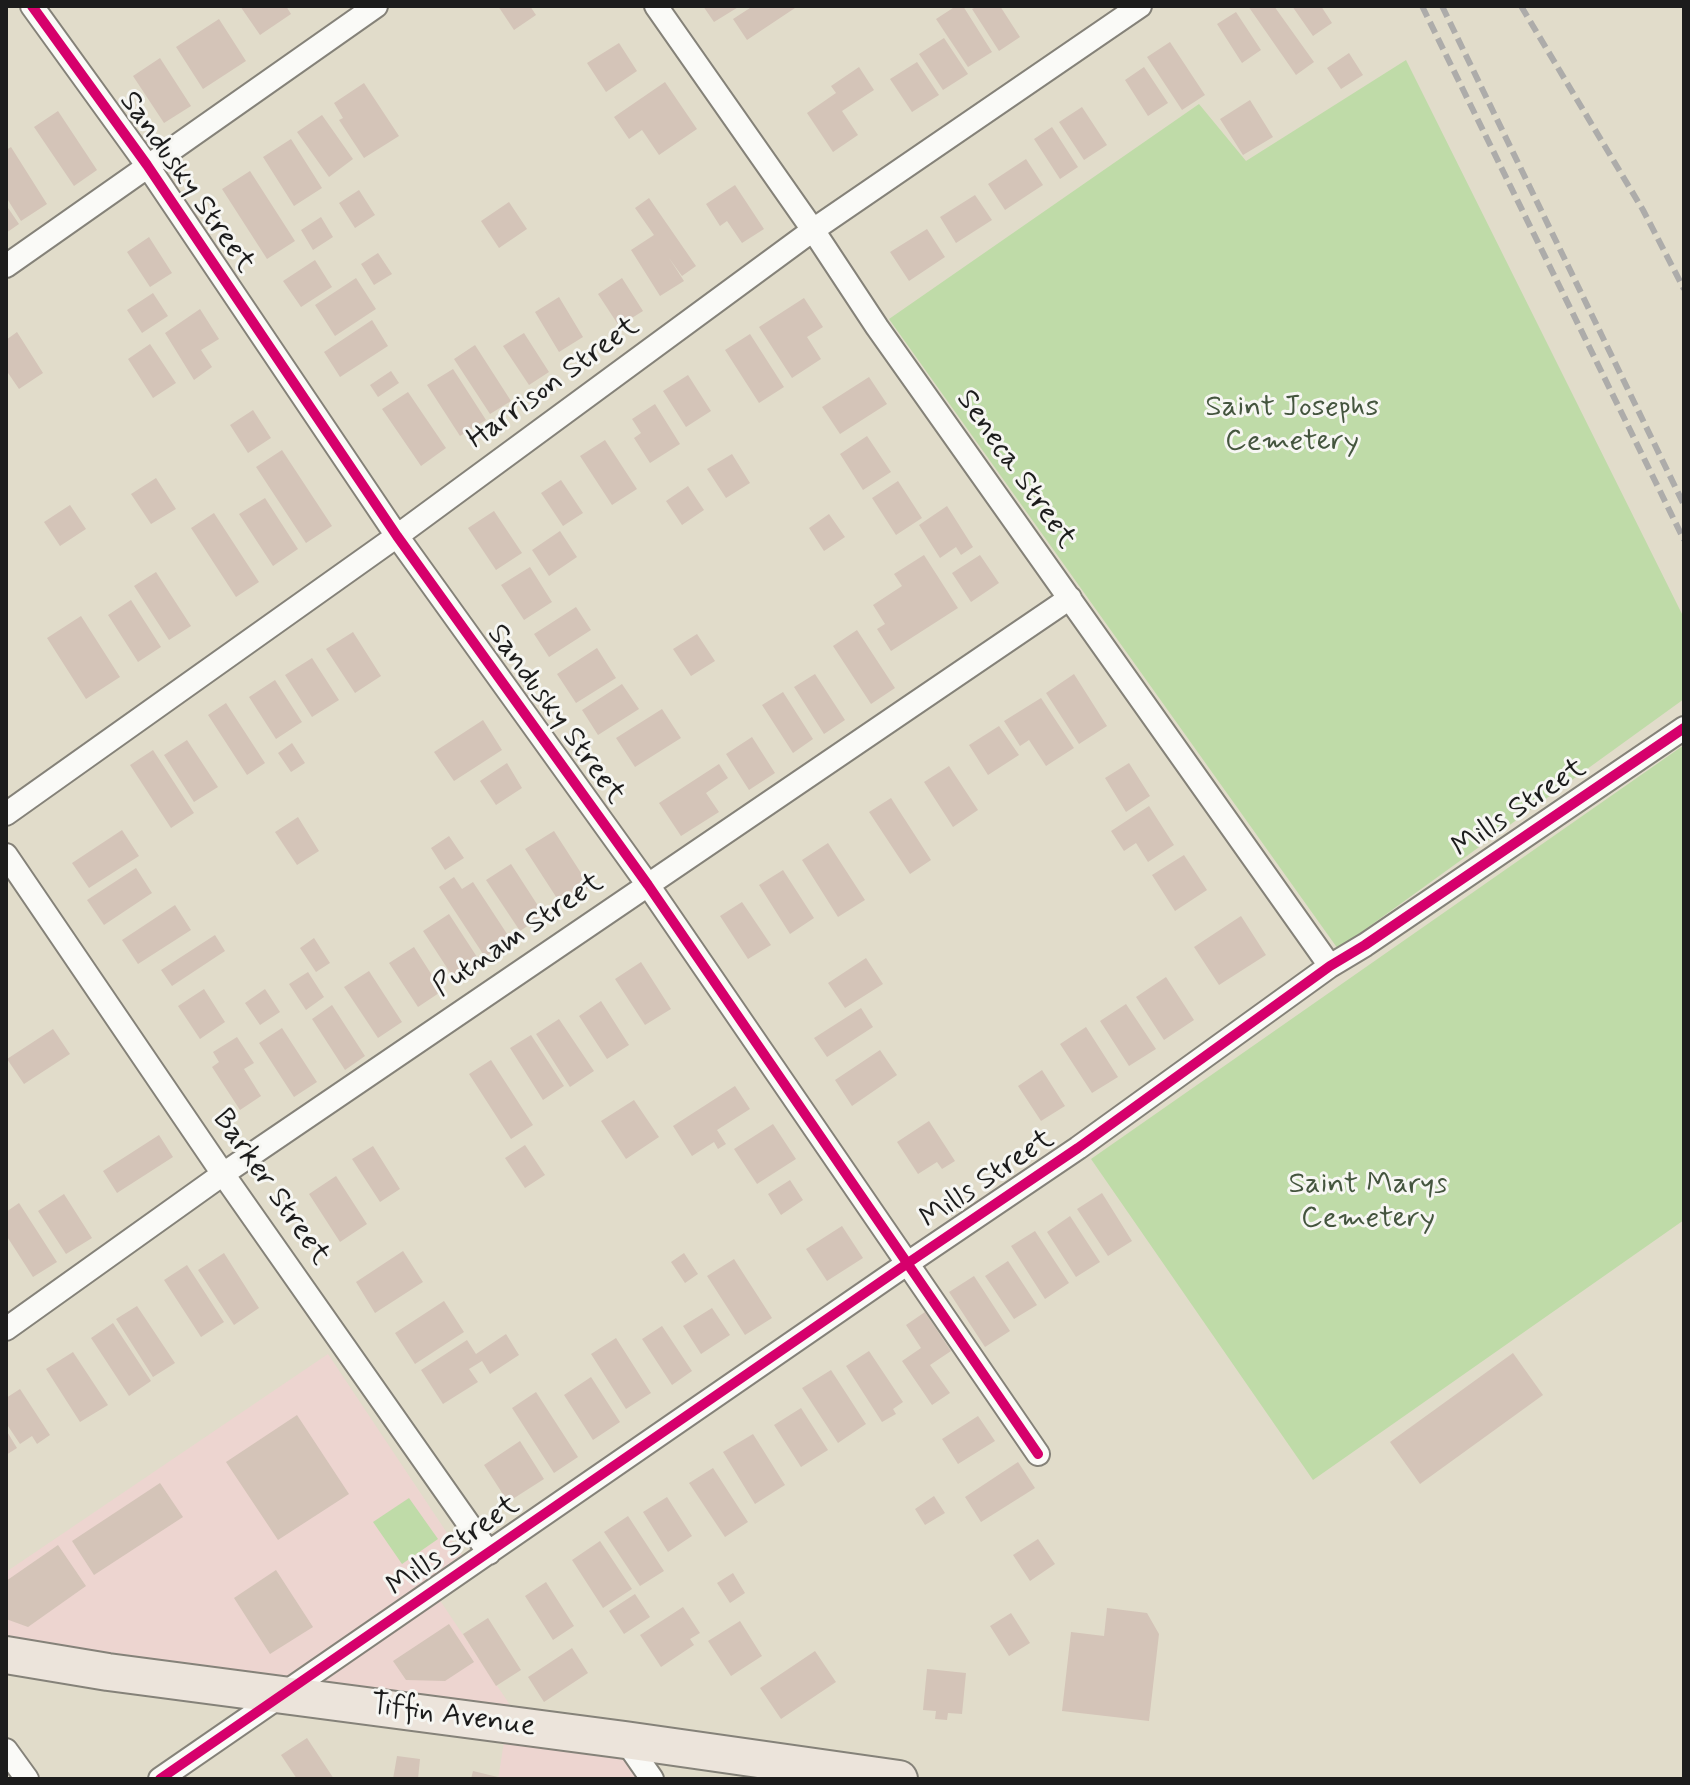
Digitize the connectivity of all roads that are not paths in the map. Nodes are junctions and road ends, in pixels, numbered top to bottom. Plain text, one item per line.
1 (32, 6) edge
2 (376, 6) edge
3 (656, 6) edge
4 (1140, 6) edge
5 (147, 165) junction
6 (813, 230) junction
7 (6, 266) edge
8 (397, 536) junction
9 (1070, 598) junction
10 (1684, 728) edge
11 (6, 814) edge
12 (6, 855) edge
13 (648, 885) junction
14 (1330, 966) junction
15 (223, 1174) junction
16 (908, 1263) junction
17 (6, 1329) edge
18 (1038, 1454) dead end
19 (489, 1553) junction
20 (6, 1655) edge
21 (283, 1694) junction
22 (625, 1740) junction
23 (6, 1750) edge
24 (835, 1775) edge
25 (27, 1779) edge
26 (160, 1779) edge
27 (652, 1779) edge
28 (899, 1779) edge

1 - 5 street, Sandusky Street
2 - 5 street
3 - 6 street, Seneca Street
4 - 6 street, Harrison Street
5 - 7 street
5 - 8 street, Sandusky Street
6 - 8 street, Harrison Street
6 - 9 street, Seneca Street
8 - 11 street, Harrison Street
8 - 13 street, Sandusky Street
9 - 13 street, Putnam Street
9 - 14 street, Seneca Street
10 - 14 street, Mills Street
12 - 15 street, Barker Street
13 - 15 street, Putnam Street
13 - 16 street, Sandusky Street
14 - 16 street, Mills Street
15 - 17 street, Putnam Street
15 - 19 street, Barker Street
16 - 18 street, Sandusky Street
16 - 19 street, Mills Street
19 - 21 street, Mills Street
20 - 21 main road, Tiffin Avenue
21 - 22 main road, Tiffin Avenue
21 - 26 street, Mills Street
22 - 24 main road, Tiffin Avenue
22 - 27 street
23 - 25 street
24 - 28 main road, Tiffin Avenue

